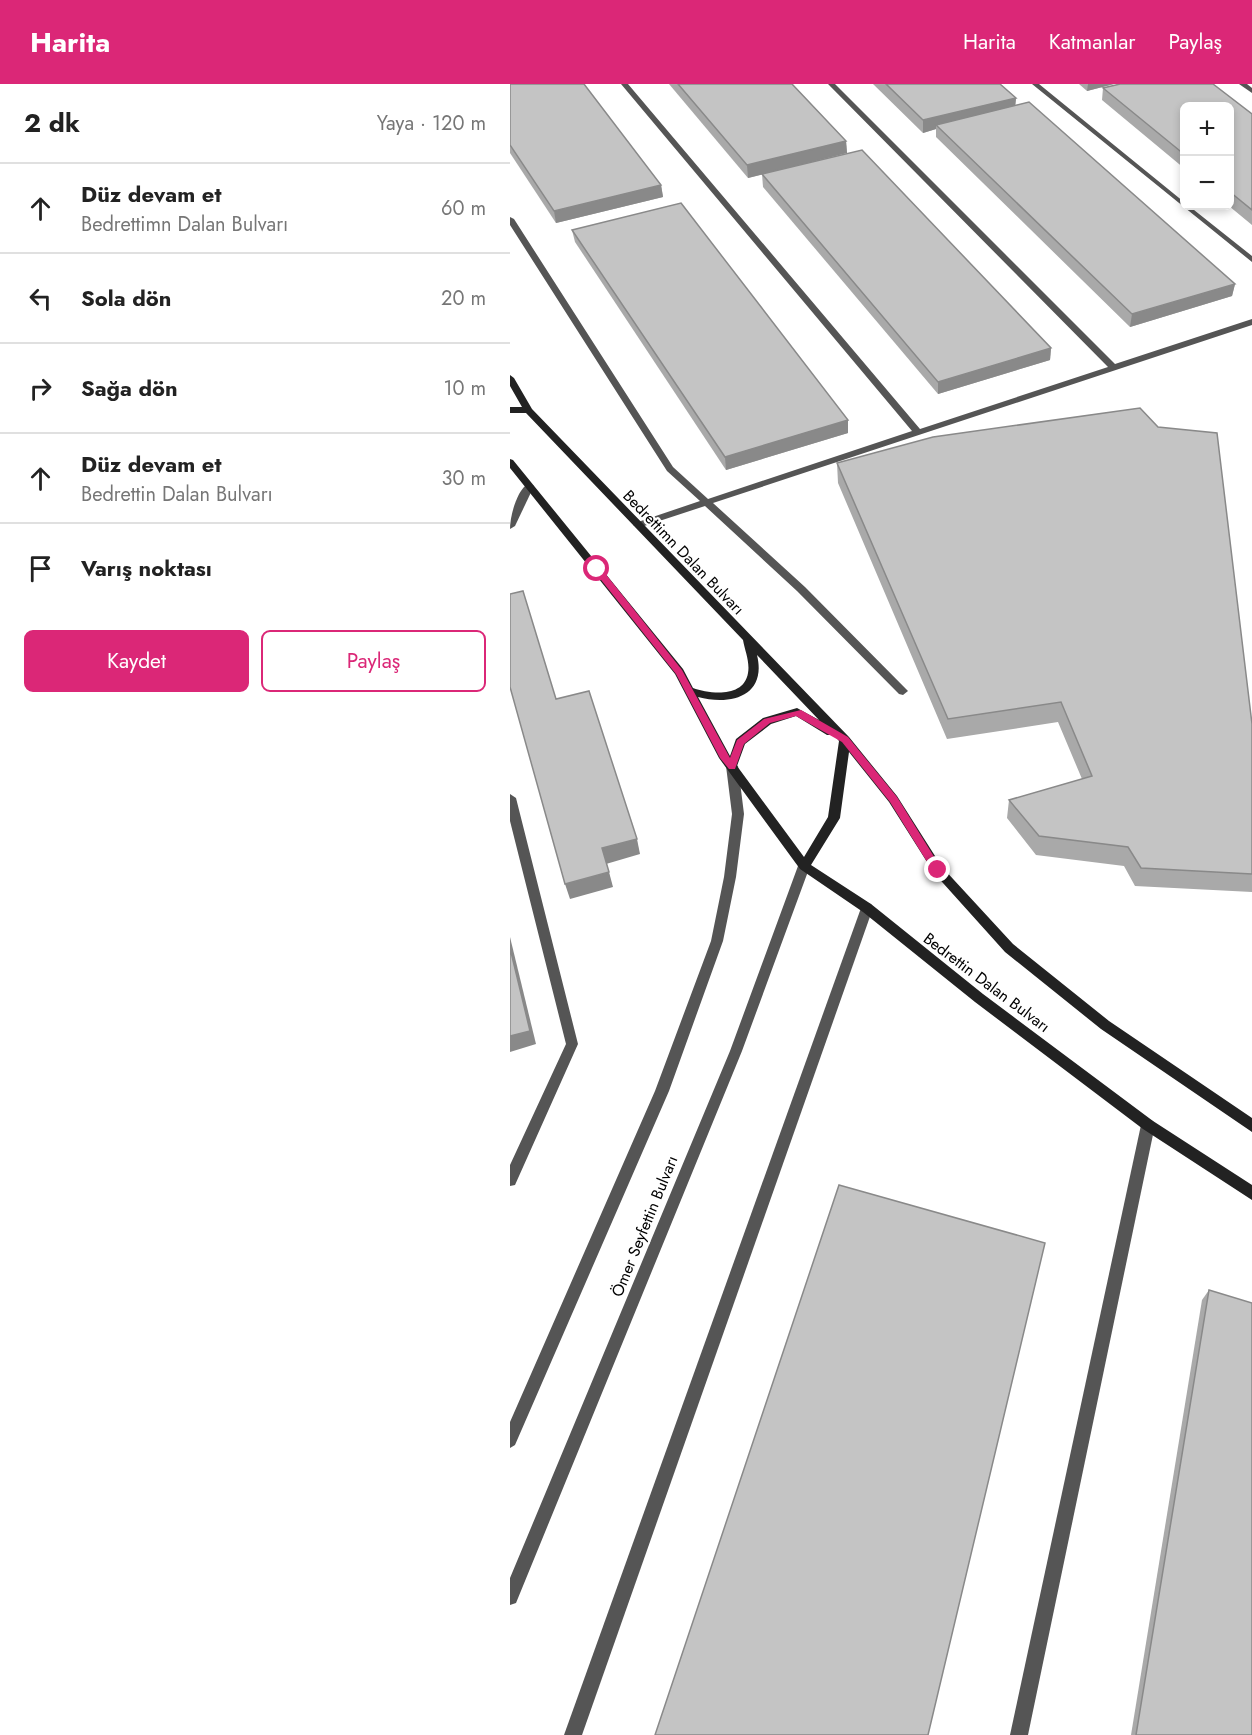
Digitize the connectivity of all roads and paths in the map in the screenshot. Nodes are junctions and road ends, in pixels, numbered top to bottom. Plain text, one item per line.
1 (624, 84) edge
2 (831, 84) edge
3 (1035, 84) edge
4 (1242, 84) edge
5 (1252, 91) edge
6 (1180, 201) edge
7 (1191, 210) edge
8 (510, 219) edge
9 (1252, 260) edge
10 (1252, 322) edge
11 (1114, 368) junction
12 (510, 378) edge
13 (510, 410) edge
14 (528, 410) junction
15 (918, 432) junction
16 (510, 462) edge
17 (529, 486) junction
18 (706, 502) junction
19 (638, 525) junction
20 (510, 526) edge
21 (747, 638) junction
22 (688, 690) junction
23 (903, 691) dead end
24 (845, 740) junction
25 (732, 766) junction
26 (510, 798) edge
27 (804, 866) junction
28 (867, 908) junction
29 (1148, 1125) junction
30 (1252, 1126) edge
31 (510, 1180) edge
32 (1252, 1193) edge
33 (510, 1440) edge
34 (510, 1597) edge
35 (573, 1735) edge
36 (1019, 1735) edge

1 - 15 street
2 - 11 street
3 - 6 street
4 - 5 street
7 - 9 street
8 - 18 street
10 - 11 street
11 - 15 street
12 - 14 main road, Bedrettimn Dalan Bulvarı
13 - 14 main road
14 - 19 main road, Bedrettimn Dalan Bulvarı
15 - 18 street
16 - 17 main road
17 - 20 street
17 - 22 main road
18 - 19 street
18 - 23 street
19 - 21 main road, Bedrettimn Dalan Bulvarı
21 - 22 main road
21 - 24 main road, Bedrettimn Dalan Bulvarı
22 - 25 main road
24 - 25 main road
24 - 27 main road
24 - 30 main road
25 - 27 main road, Bedrettin Dalan Bulvarı
25 - 33 street
26 - 31 street
27 - 28 main road, Bedrettin Dalan Bulvarı
27 - 34 street, Ömer Seyfettin Bulvarı
28 - 29 main road, Bedrettin Dalan Bulvarı
28 - 35 street
29 - 32 main road, Bedrettin Dalan Bulvarı
29 - 36 street

